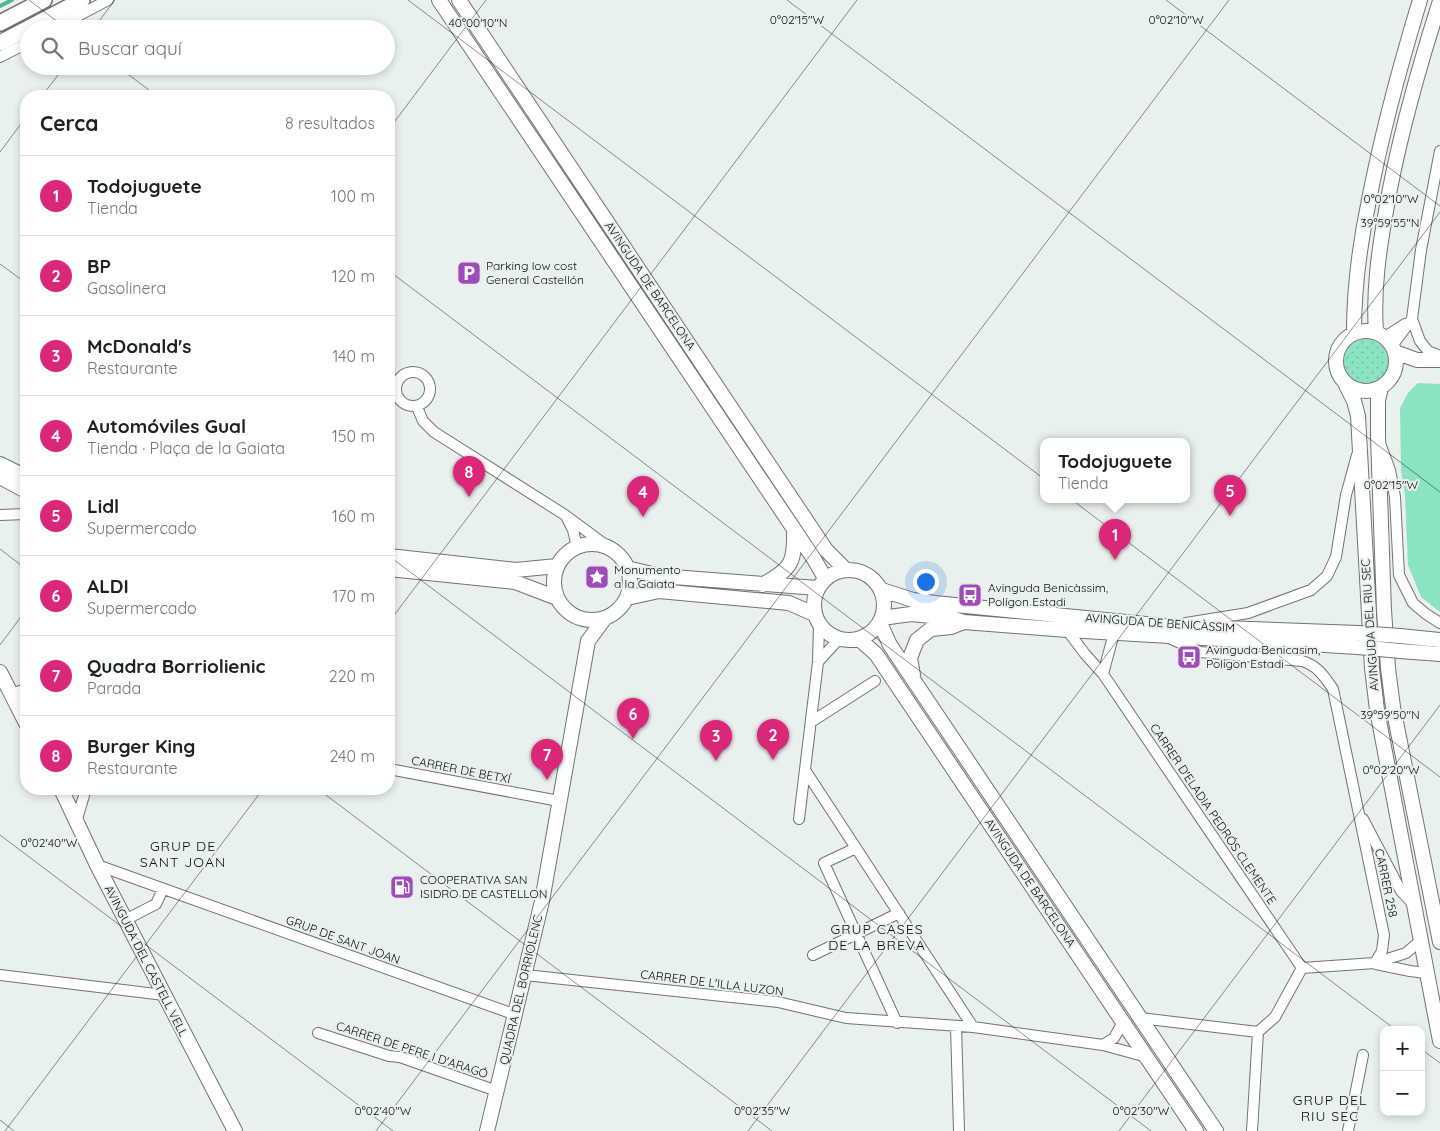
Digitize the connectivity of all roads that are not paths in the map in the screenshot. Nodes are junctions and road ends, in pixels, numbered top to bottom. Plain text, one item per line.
1 (44, 0) edge
2 (82, 0) edge
3 (108, 0) edge
4 (439, 0) edge
5 (459, 0) edge
6 (1420, 0) edge
7 (1440, 1) edge
8 (44, 20) edge
9 (70, 20) edge
10 (0, 23) edge
11 (20, 33) edge
12 (0, 43) edge
13 (20, 47) edge
14 (0, 57) edge
15 (1440, 151) edge
16 (1436, 188) edge
17 (1412, 319) junction
18 (1354, 332) junction
19 (1387, 342) junction
20 (1440, 356) edge
21 (1416, 360) junction
22 (1440, 360) edge
23 (1394, 373) junction
24 (395, 384) edge
25 (1346, 385) junction
26 (1381, 388) junction
27 (395, 396) edge
28 (417, 407) junction
29 (1378, 437) junction
30 (1360, 445) junction
31 (0, 464) edge
32 (20, 474) edge
33 (0, 478) edge
34 (20, 488) edge
35 (20, 514) edge
36 (0, 515) edge
37 (565, 515) junction
38 (794, 529) junction
39 (577, 546) junction
40 (615, 552) junction
41 (395, 557) edge
42 (557, 566) junction
43 (628, 568) junction
44 (845, 569) junction
45 (395, 570) edge
46 (821, 583) junction
47 (762, 585) junction
48 (882, 590) junction
49 (557, 598) junction
50 (627, 598) junction
51 (576, 617) junction
52 (605, 618) junction
53 (817, 619) junction
54 (881, 621) junction
55 (964, 622) junction
56 (1440, 623) edge
57 (1068, 630) junction
58 (1164, 631) junction
59 (1114, 633) junction
60 (839, 639) junction
61 (859, 639) junction
62 (1440, 640) edge
63 (588, 641) junction
64 (1440, 654) edge
65 (818, 662) junction
66 (1321, 671) joint
67 (0, 672) edge
68 (1103, 674) junction
69 (914, 680) junction
70 (874, 681) dead end
71 (20, 691) edge
72 (11, 694) junction
73 (20, 711) edge
74 (811, 722) junction
75 (395, 769) edge
76 (805, 770) junction
77 (63, 795) edge
78 (84, 795) edge
79 (559, 801) junction
80 (1357, 808) junction
81 (800, 818) dead end
82 (76, 822) junction
83 (856, 848) junction
84 (97, 865) junction
85 (162, 889) junction
86 (1413, 904) junction
87 (899, 913) junction
88 (125, 920) junction
89 (857, 934) junction
90 (1420, 942) junction
91 (1440, 942) edge
92 (813, 955) dead end
93 (1375, 964) junction
94 (1302, 968) junction
95 (1426, 973) junction
96 (0, 975) edge
97 (526, 975) junction
98 (164, 994) junction
99 (516, 1015) junction
100 (1140, 1018) junction
101 (1123, 1022) junction
102 (898, 1023) junction
103 (956, 1026) junction
104 (972, 1027) junction
105 (1258, 1032) junction
106 (318, 1033) dead end
107 (1440, 1041) edge
108 (1103, 1044) junction
109 (1363, 1055) dead end
110 (1147, 1057) junction
111 (497, 1091) junction
112 (235, 1131) edge
113 (487, 1131) edge
114 (959, 1131) edge
115 (1196, 1131) edge
116 (1216, 1131) edge
117 (1252, 1131) edge
118 (1348, 1131) edge

1 - 10 main road
2 - 8 main road
3 - 9 street
4 - 38 main road, AVINGUDA DE BARCELONA
5 - 44 main road, AVINGUDA DE BARCELONA
6 - 18 main road
7 - 19 main road
11 - 12 main road
13 - 14 street
15 - 16 street
16 - 17 street
17 - 19 street
17 - 20 street
18 - 19 main road
18 - 25 main road
19 - 21 main road
19 - 23 main road
21 - 22 main road
21 - 23 main road
23 - 26 main road
24 - 28 street
25 - 26 main road
25 - 30 main road, AVINGUDA DEL RIU SEC
26 - 29 main road, AVINGUDA DEL RIU SEC
27 - 28 street
28 - 37 street
29 - 56 street
29 - 91 main road, AVINGUDA DEL RIU SEC
30 - 58 street
30 - 86 main road, AVINGUDA DEL RIU SEC
31 - 32 main road
33 - 34 main road
35 - 36 street
37 - 39 street
37 - 40 street
38 - 46 main road, AVINGUDA DE BARCELONA
38 - 47 main road
39 - 40 main road
39 - 42 main road
40 - 43 main road
41 - 42 main road
42 - 49 main road
43 - 47 main road
43 - 50 main road
44 - 46 main road
44 - 48 main road
45 - 49 main road
46 - 47 main road
46 - 53 main road
48 - 54 main road
48 - 58 main road, AVINGUDA DE BENICÀSSIM
49 - 51 main road
50 - 52 main road
50 - 53 main road
51 - 52 main road
51 - 63 main road
52 - 63 main road, QUADRA DEL BORRIOLENC
53 - 60 main road
53 - 65 street
54 - 55 main road, AVINGUDA DE BENICÀSSIM
54 - 61 main road
54 - 69 main road, AVINGUDA DE BARCELONA
55 - 57 main road, AVINGUDA DE BENICÀSSIM
55 - 69 main road, AVINGUDA DE BARCELONA
57 - 59 main road, AVINGUDA DE BENICÀSSIM
57 - 68 street, CARRER D'ELADIA PEDRÓS CLEMENTE
58 - 59 main road, AVINGUDA DE BENICÀSSIM
58 - 62 main road, AVINGUDA DE BENICÀSSIM, bridge
58 - 64 main road, AVINGUDA DE BENICÀSSIM, bridge
58 - 66 street, AVINGUDA DE BENICÀSSIM
59 - 68 street
60 - 61 main road
60 - 65 street
61 - 101 main road, AVINGUDA DE BARCELONA
63 - 79 main road, QUADRA DEL BORRIOLENC
65 - 74 street
66 - 80 street, CARRER 258
67 - 72 main road
68 - 94 street, CARRER D'ELADIA PEDRÓS CLEMENTE
69 - 100 main road, AVINGUDA DE BARCELONA
70 - 74 street
71 - 72 street
72 - 73 main road
74 - 76 street
75 - 79 street, CARRER DE BETXÍ
76 - 81 street
76 - 83 street
77 - 82 main road, AVINGUDA DEL CASTELL VELL
78 - 82 street
79 - 97 main road, QUADRA DEL BORRIOLENC
80 - 86 street, CARRER 258
80 - 93 street, CARRER 258
82 - 84 main road, AVINGUDA DEL CASTELL VELL
83 - 87 street
83 - 89 street
84 - 85 street, GRUP DE SANT JOAN
84 - 88 main road, AVINGUDA DEL CASTELL VELL
85 - 88 street
85 - 99 street, GRUP DE SANT JOAN
86 - 90 main road, AVINGUDA DEL RIU SEC
87 - 89 street
87 - 104 street
88 - 98 main road, AVINGUDA DEL CASTELL VELL
89 - 92 street
89 - 102 street
90 - 93 street
90 - 95 main road, AVINGUDA DEL RIU SEC
93 - 94 street
93 - 95 street
94 - 105 street
95 - 107 main road, AVINGUDA DEL RIU SEC
96 - 98 street
97 - 99 main road, QUADRA DEL BORRIOLENC
97 - 102 street, CARRER DE L'ILLA LUZON
98 - 112 main road, AVINGUDA DEL CASTELL VELL
99 - 111 main road, QUADRA DEL BORRIOLENC
100 - 105 street
100 - 116 main road, AVINGUDA DE BARCELONA
101 - 108 street
101 - 110 main road, AVINGUDA DE BARCELONA
102 - 103 street, CARRER DE L'ILLA LUZON
103 - 104 street, CARRER DE L'ILLA LUZON
103 - 114 street
104 - 108 street, CARRER DE L'ILLA LUZON
105 - 117 street
106 - 111 street, CARRER DE PERE I D'ARAGÓ
108 - 110 street, CARRER DE L'ILLA LUZON
109 - 118 street
110 - 115 main road, AVINGUDA DE BARCELONA
111 - 113 main road, QUADRA DEL BORRIOLENC

